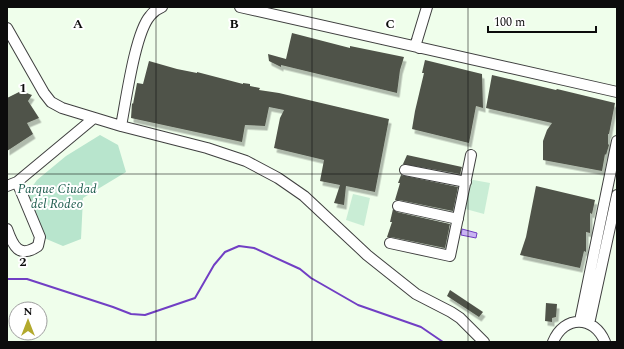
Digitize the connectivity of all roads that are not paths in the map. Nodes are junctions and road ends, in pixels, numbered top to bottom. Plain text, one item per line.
1 (162, 7) edge
2 (240, 7) edge
3 (427, 7) edge
4 (7, 28) edge
5 (419, 48) junction
6 (617, 92) edge
7 (94, 118) junction
8 (121, 126) junction
9 (617, 141) edge
10 (471, 155) dead end
11 (405, 170) dead end
12 (17, 182) junction
13 (466, 182) junction
14 (7, 186) edge
15 (617, 195) edge
16 (398, 206) dead end
17 (458, 218) junction
18 (7, 229) edge
19 (390, 243) dead end
20 (584, 322) junction
21 (484, 342) edge
22 (553, 342) edge
23 (605, 342) edge

1 - 8 street
2 - 5 street
3 - 5 street
4 - 7 street
5 - 6 street
7 - 8 street
7 - 12 street
8 - 21 street
9 - 20 street
10 - 13 street
11 - 13 street
12 - 14 street
12 - 18 street
13 - 17 street
15 - 20 street
16 - 17 street
17 - 19 street
20 - 22 street
20 - 23 street

